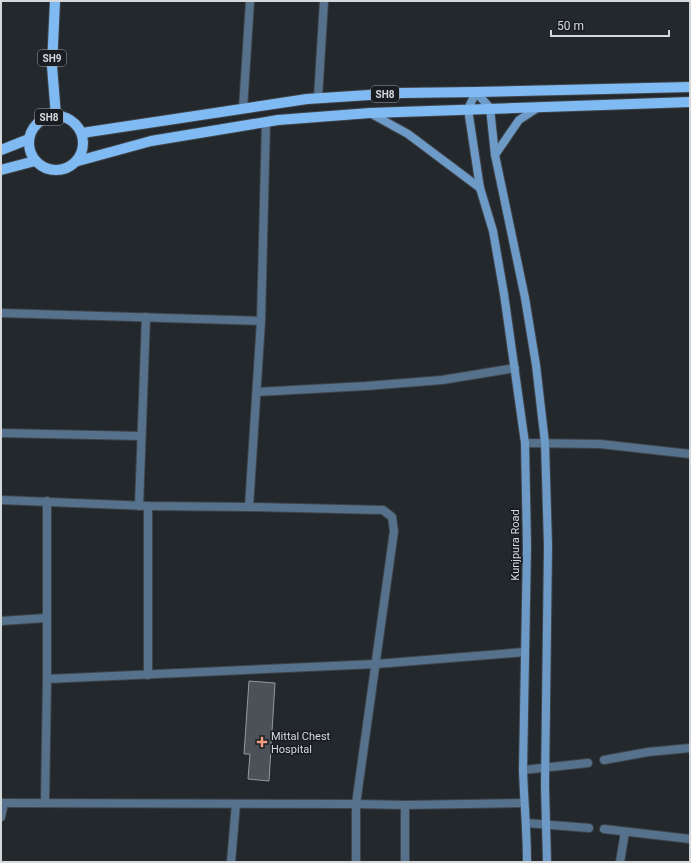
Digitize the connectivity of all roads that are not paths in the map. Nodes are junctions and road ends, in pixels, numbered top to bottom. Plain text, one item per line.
1 (55, 1) edge
2 (250, 1) edge
3 (324, 1) edge
4 (690, 87) edge
5 (476, 92) junction
6 (318, 98) junction
7 (690, 102) edge
8 (540, 107) junction
9 (490, 108) junction
10 (243, 109) junction
11 (468, 109) junction
12 (370, 113) junction
13 (56, 116) junction
14 (266, 122) junction
15 (82, 133) junction
16 (29, 139) junction
17 (1, 150) edge
18 (495, 155) junction
19 (35, 161) junction
20 (78, 161) junction
21 (1, 170) edge
22 (480, 188) junction
23 (1, 313) edge
24 (146, 317) junction
25 (261, 321) junction
26 (515, 368) junction
27 (257, 392) junction
28 (1, 433) edge
29 (141, 436) junction
30 (525, 443) junction
31 (545, 443) junction
32 (690, 454) edge
33 (1, 500) edge
34 (47, 501) junction
35 (139, 506) junction
36 (148, 506) junction
37 (249, 507) junction
38 (46, 618) junction
39 (1, 621) edge
40 (525, 652) junction
41 (376, 664) junction
42 (148, 675) junction
43 (47, 679) junction
44 (690, 748) edge
45 (604, 760) dead end
46 (588, 763) dead end
47 (546, 768) junction
48 (523, 770) junction
49 (2, 803) edge
50 (45, 803) junction
51 (236, 804) junction
52 (356, 804) junction
53 (524, 804) junction
54 (405, 805) junction
55 (1, 817) edge
56 (526, 823) junction
57 (546, 824) junction
58 (589, 828) dead end
59 (604, 829) dead end
60 (625, 832) junction
61 (690, 839) edge
62 (231, 862) edge
63 (356, 862) edge
64 (405, 862) edge
65 (527, 862) edge
66 (547, 862) edge
67 (620, 862) edge

1 - 13 main road, SH9
2 - 10 street
3 - 6 street
4 - 5 main road, SH8
5 - 6 main road, SH8
5 - 9 street
5 - 11 street
6 - 10 main road, SH8
7 - 8 main road, SH8
8 - 9 main road, SH8
8 - 18 street
9 - 11 main road, SH8
9 - 18 street
10 - 15 main road, SH8
11 - 12 main road, SH8
11 - 22 street, Kunjpura Road
12 - 14 main road, SH8
12 - 22 street
13 - 15 main road, SH8
13 - 16 main road, SH8
14 - 20 main road, SH8
14 - 25 street
15 - 20 main road
16 - 17 main road, SH8
16 - 19 main road, SH8
18 - 31 street
19 - 20 main road, SH8
19 - 21 main road
22 - 26 street, Kunjpura Road
23 - 24 street
24 - 25 street
24 - 29 street
25 - 27 street
26 - 27 street
26 - 30 street, Kunjpura Road
27 - 37 street
28 - 29 street
29 - 35 street
30 - 31 street
30 - 40 street, Kunjpura Road
31 - 32 street
31 - 47 street
33 - 34 street
34 - 35 street
34 - 38 street
35 - 36 street
36 - 37 street
36 - 42 street
37 - 41 street
38 - 39 street
38 - 43 street
40 - 41 street
40 - 48 street, Kunjpura Road
41 - 42 street
41 - 52 street
42 - 43 street
43 - 50 street
44 - 45 street
46 - 47 street
47 - 48 street
47 - 57 street
48 - 53 street, Kunjpura Road
49 - 50 street
49 - 55 street
50 - 51 street
51 - 52 street
51 - 62 street
52 - 54 street
52 - 63 street
53 - 54 street
53 - 56 street, Kunjpura Road
54 - 64 street
56 - 57 street
56 - 65 street, Kunjpura Road
57 - 58 street
57 - 66 street
59 - 60 street
60 - 61 street
60 - 67 street

